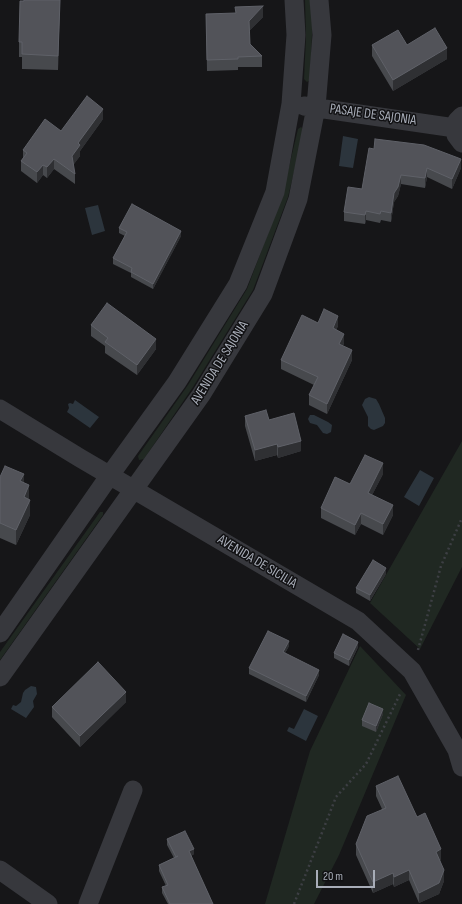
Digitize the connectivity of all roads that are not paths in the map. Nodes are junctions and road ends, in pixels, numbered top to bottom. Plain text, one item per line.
1 (294, 0) edge
2 (319, 0) edge
3 (291, 104) junction
4 (316, 107) junction
5 (460, 129) edge
6 (0, 409) edge
7 (110, 475) junction
8 (134, 489) junction
9 (0, 633) edge
10 (0, 678) edge
11 (460, 755) edge
12 (133, 790) dead end
13 (0, 870) edge
14 (48, 904) edge
15 (88, 904) edge

1 - 3 street, AVENIDA DE SAJONIA
2 - 4 street, AVENIDA DE SAJONIA
3 - 4 street, PASAJE DE SAJONIA
3 - 7 street, AVENIDA DE SAJONIA
4 - 5 street, PASAJE DE SAJONIA
4 - 8 street, AVENIDA DE SAJONIA
6 - 7 street, AVENIDA DE SICILIA
7 - 8 street, AVENIDA DE SICILIA
7 - 9 street, AVENIDA DE SAJONIA
8 - 10 street, AVENIDA DE SAJONIA
8 - 11 street, AVENIDA DE SICILIA
12 - 15 street
13 - 14 street

